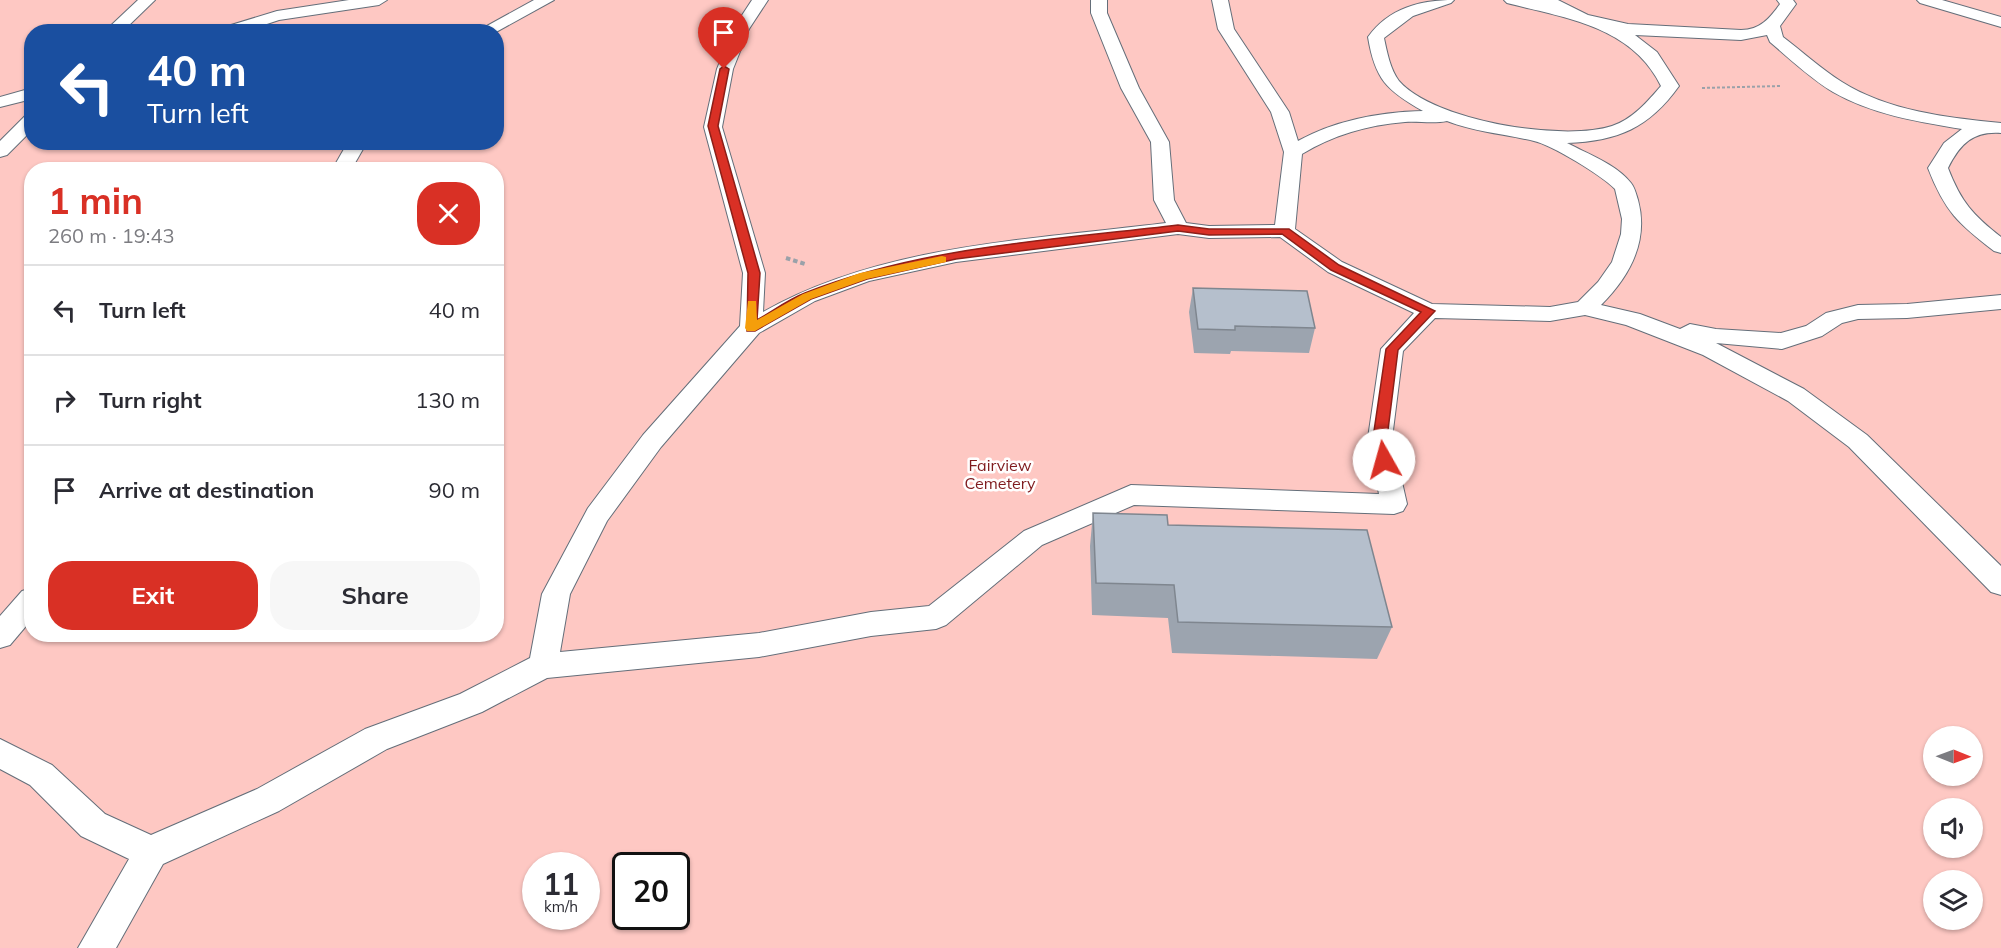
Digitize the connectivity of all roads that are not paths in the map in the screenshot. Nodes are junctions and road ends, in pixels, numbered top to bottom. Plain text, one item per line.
1 (147, 0) edge
2 (380, 0) edge
3 (546, 0) edge
4 (760, 0) edge
5 (1100, 0) edge
6 (1220, 0) edge
7 (1446, 0) edge
8 (1512, 0) edge
9 (1925, 0) edge
10 (1792, 1) edge
11 (1553, 5) edge
12 (2001, 22) edge
13 (121, 24) edge
14 (250, 24) edge
15 (500, 24) edge
16 (1606, 25) junction
17 (1772, 26) junction
18 (24, 95) edge
19 (0, 102) edge
20 (1456, 119) junction
21 (24, 127) edge
22 (1992, 128) edge
23 (1541, 137) junction
24 (0, 151) edge
25 (1293, 152) junction
26 (1178, 228) junction
27 (1285, 231) junction
28 (2001, 247) edge
29 (2001, 302) edge
30 (1585, 308) junction
31 (1429, 311) junction
32 (1632, 319) junction
33 (751, 328) junction
34 (2001, 584) edge
35 (24, 608) edge
36 (0, 636) edge
37 (543, 666) junction
38 (0, 753) edge
39 (150, 852) junction
40 (96, 948) edge

1 - 13 lane
2 - 14 lane
3 - 15 lane
4 - 33 lane
5 - 26 lane
6 - 25 lane
7 - 20 lane
8 - 11 lane
9 - 12 lane
10 - 17 lane
11 - 16 lane
16 - 17 lane
16 - 23 lane
17 - 22 lane
18 - 19 lane
20 - 23 lane
20 - 25 lane
21 - 24 lane
22 - 28 lane
23 - 30 lane
25 - 27 lane
26 - 27 lane
26 - 33 lane
27 - 31 lane
29 - 32 lane
30 - 31 lane
30 - 32 lane
31 - 37 lane
32 - 34 lane
33 - 37 lane
35 - 36 lane
37 - 39 lane
38 - 39 lane
39 - 40 lane

